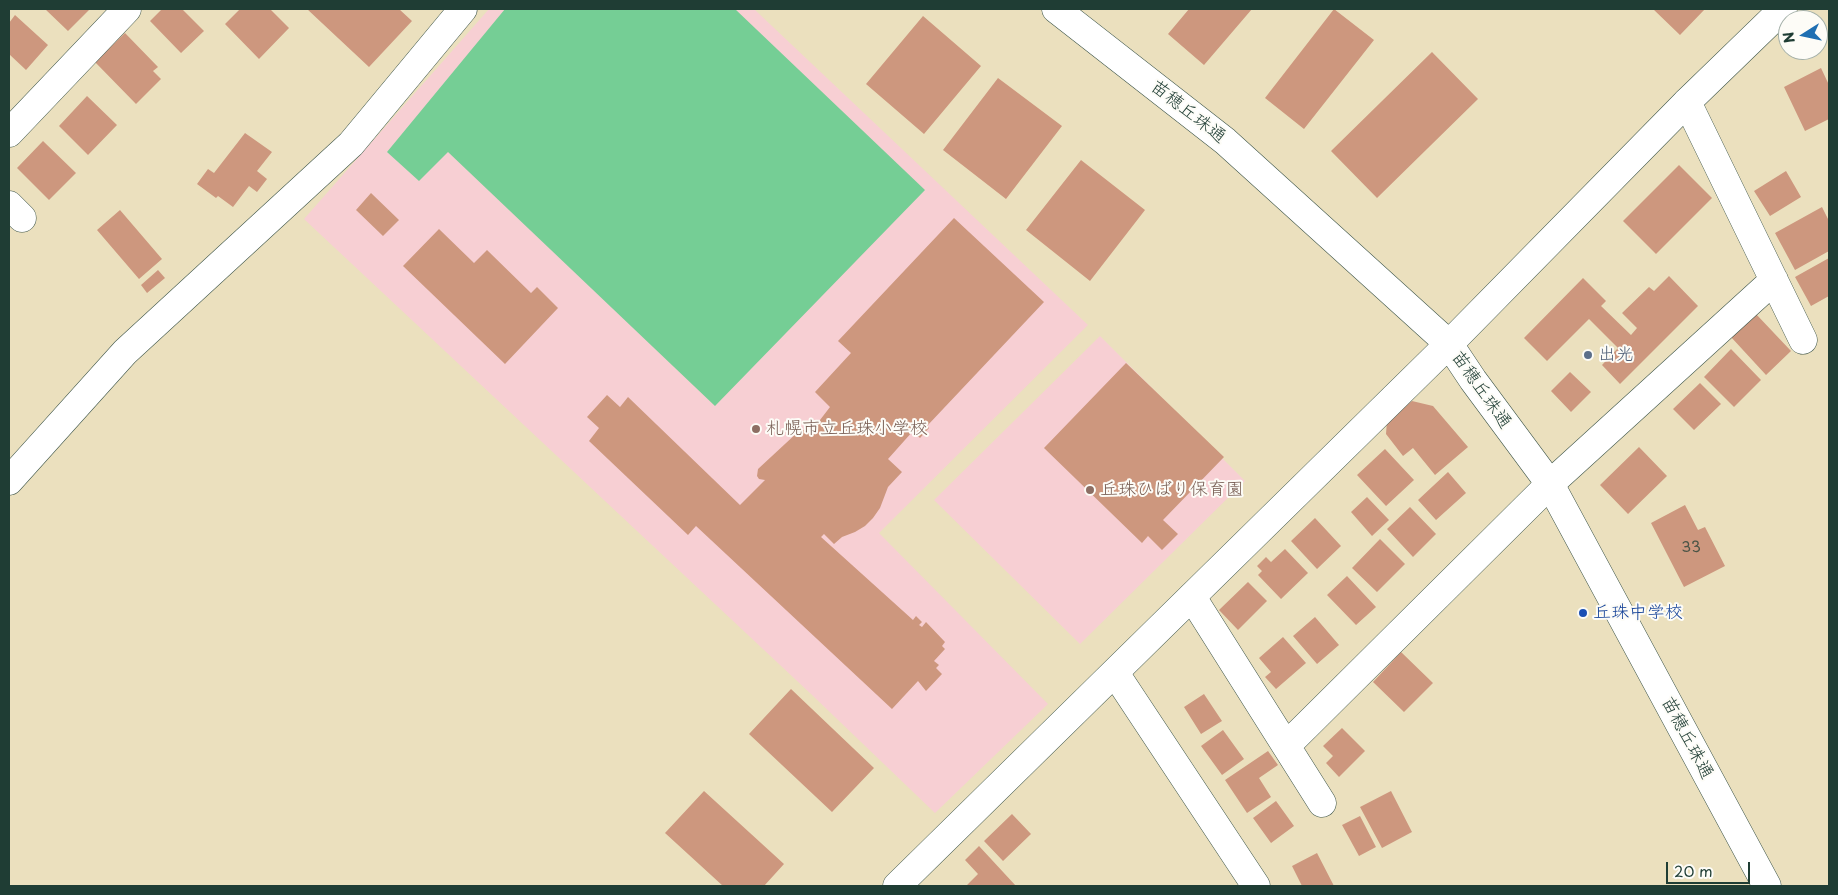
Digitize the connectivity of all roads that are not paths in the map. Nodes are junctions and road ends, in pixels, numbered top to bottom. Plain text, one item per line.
1 (127, 9) edge
2 (463, 9) edge
3 (1056, 9) edge
4 (1783, 9) edge
5 (1687, 102) junction
6 (9, 133) edge
7 (1774, 280) junction
8 (1803, 340) dead end
9 (1449, 344) junction
10 (9, 481) edge
11 (1550, 484) junction
12 (1192, 598) junction
13 (1115, 674) junction
14 (1286, 746) junction
15 (1322, 803) dead end
16 (897, 886) edge
17 (1256, 886) edge
18 (1767, 886) edge

1 - 6 street
2 - 10 street
3 - 9 street, 苗穂丘珠通
4 - 5 street
5 - 7 street
5 - 9 street
7 - 8 street
7 - 11 street
9 - 11 street, 苗穂丘珠通
9 - 12 street
11 - 14 street
11 - 18 street, 苗穂丘珠通
12 - 13 street
12 - 14 street
13 - 16 street
13 - 17 street
14 - 15 street

